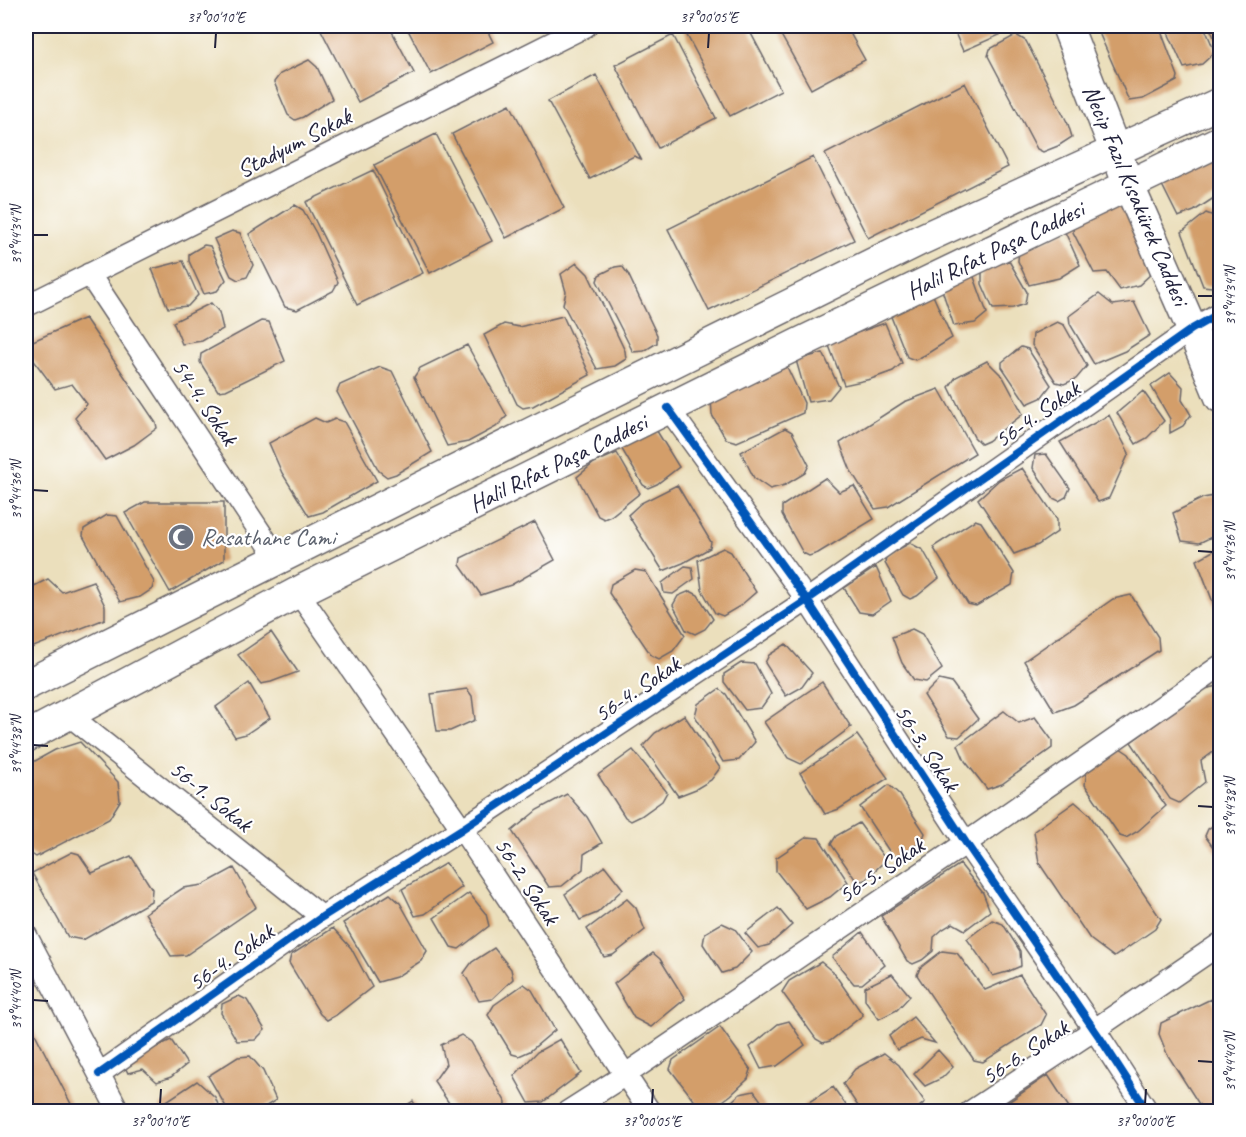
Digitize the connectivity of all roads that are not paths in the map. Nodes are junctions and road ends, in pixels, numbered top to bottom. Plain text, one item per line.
1 (586, 26) edge
2 (1067, 26) edge
3 (1221, 103) edge
4 (1221, 141) edge
5 (1116, 150) junction
6 (1129, 186) junction
7 (89, 273) junction
8 (26, 306) edge
9 (1221, 313) edge
10 (1192, 329) junction
11 (1221, 397) edge
12 (668, 408) junction
13 (278, 559) junction
14 (298, 592) junction
15 (807, 600) junction
16 (1221, 666) edge
17 (26, 685) edge
18 (69, 715) junction
19 (26, 737) edge
20 (462, 829) junction
21 (966, 843) junction
22 (322, 916) junction
23 (26, 935) edge
24 (1221, 944) edge
25 (1094, 1030) junction
26 (99, 1074) junction
27 (625, 1075) junction
28 (119, 1112) edge
29 (567, 1112) edge
30 (650, 1112) edge
31 (970, 1112) edge
32 (1148, 1112) edge

1 - 7 street, Stadyum Sokak
2 - 5 main road, Necip Fazıl Kısakürek Caddesi
3 - 5 main road, Halil Rıfat Paşa Caddesi
4 - 6 main road, Halil Rıfat Paşa Caddesi
5 - 6 main road, Necip Fazıl Kısakürek Caddesi
5 - 13 main road, Halil Rıfat Paşa Caddesi
6 - 10 main road, Necip Fazıl Kısakürek Caddesi
6 - 12 main road, Halil Rıfat Paşa Caddesi
7 - 8 street, Stadyum Sokak
7 - 13 street, 54-4. Sokak
9 - 10 street, 56-4. Sokak
10 - 11 main road, Necip Fazıl Kısakürek Caddesi
10 - 15 street, 56-4. Sokak
12 - 14 main road, Halil Rıfat Paşa Caddesi
12 - 15 street, 56-3. Sokak
13 - 17 main road, Halil Rıfat Paşa Caddesi
14 - 18 main road, Halil Rıfat Paşa Caddesi
14 - 20 street, 56-2. Sokak
15 - 20 street, 56-4. Sokak
15 - 21 street, 56-3. Sokak
16 - 21 street, 56-5. Sokak
18 - 19 main road, Halil Rıfat Paşa Caddesi
18 - 22 street, 56-1. Sokak
20 - 22 street, 56-4. Sokak
20 - 27 street, 56-2. Sokak
21 - 25 street, 56-3. Sokak
21 - 27 street, 56-5. Sokak
22 - 26 street, 56-4. Sokak
23 - 26 street
24 - 25 street, 56-6. Sokak
25 - 31 street, 56-6. Sokak
25 - 32 street, 56-3. Sokak
26 - 28 street
27 - 29 street, 56-5. Sokak
27 - 30 street, 56-2. Sokak

